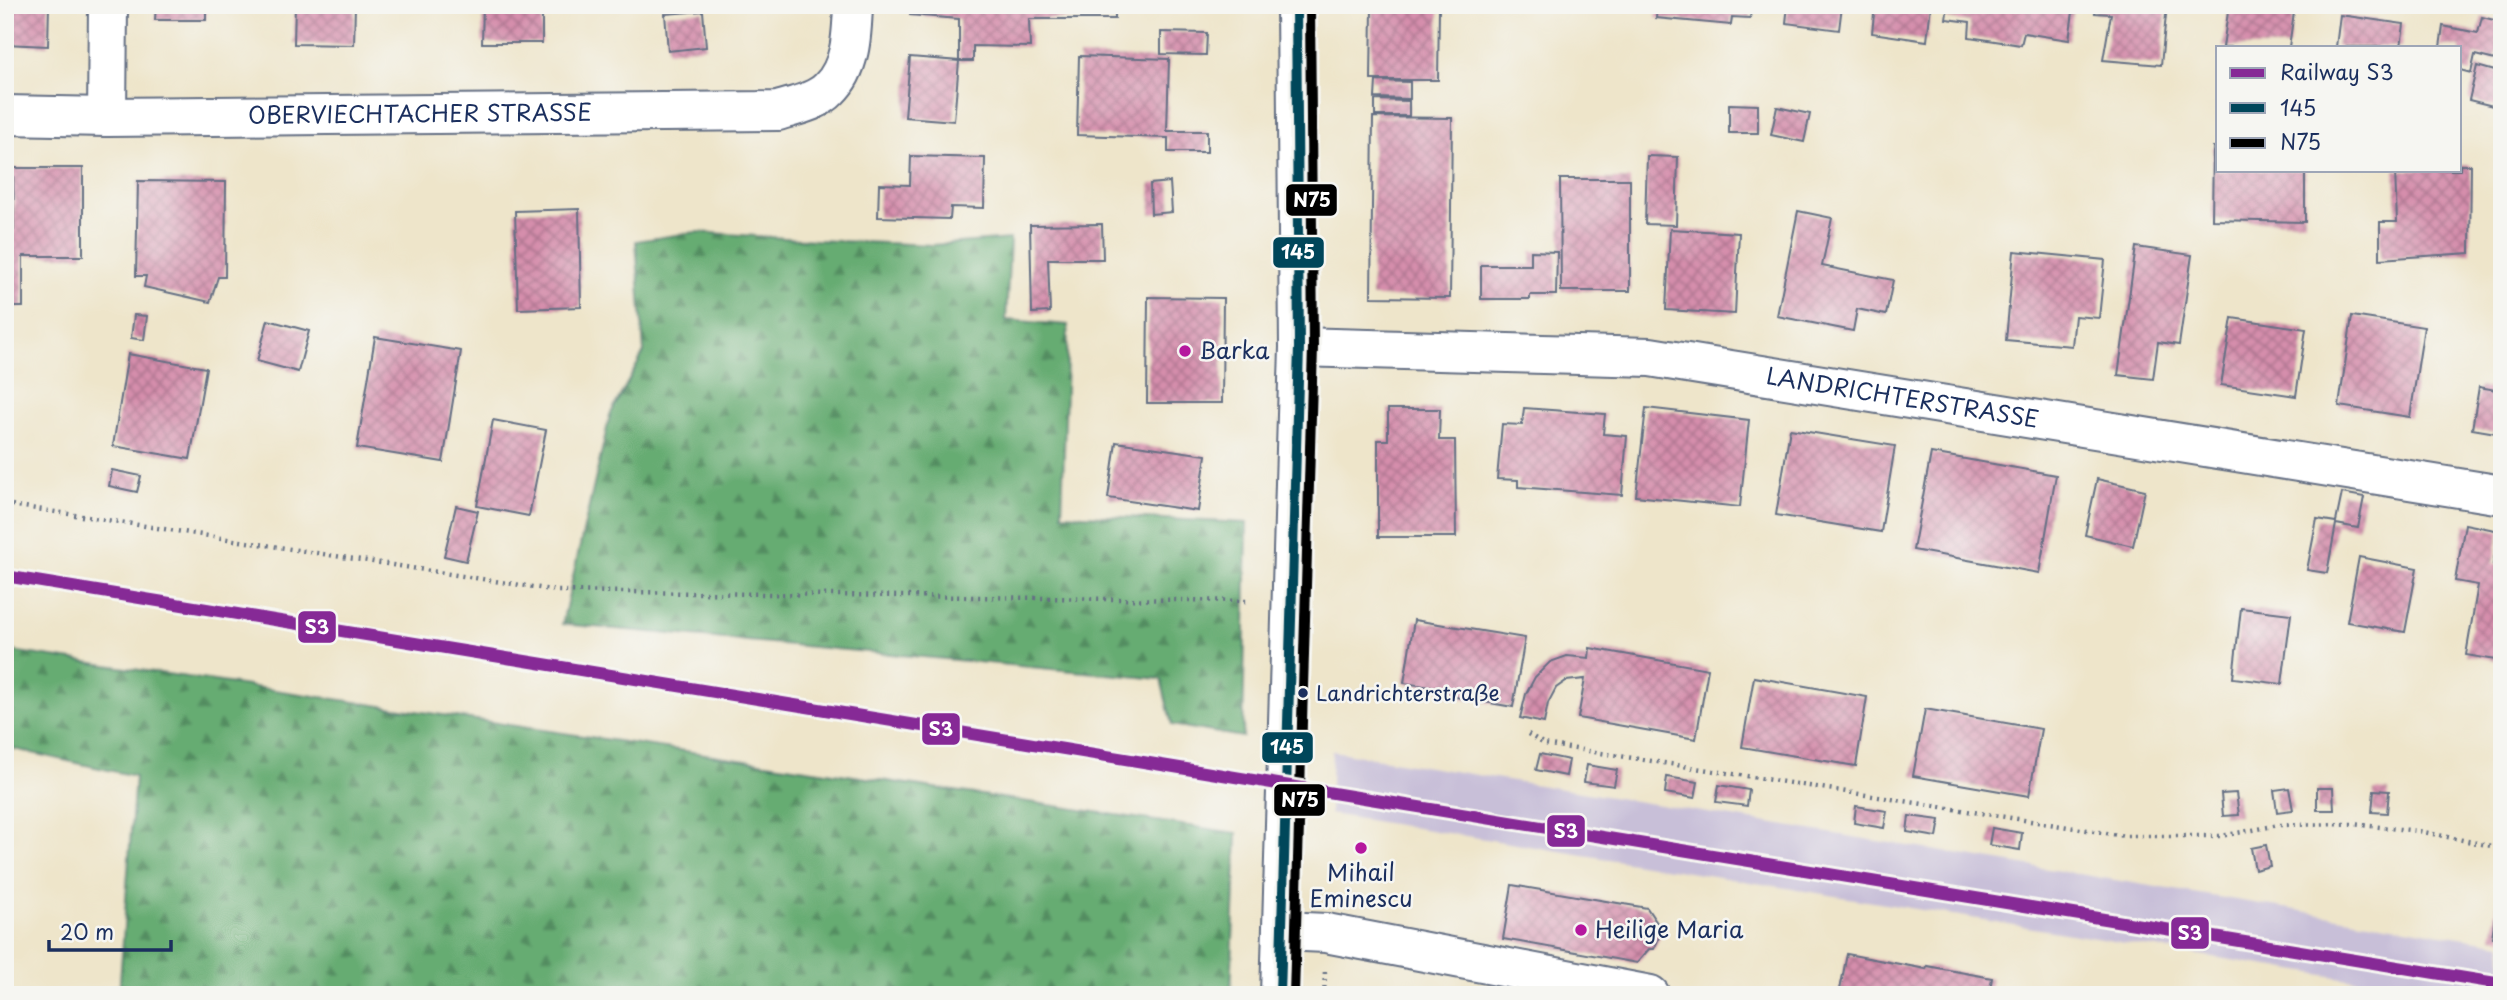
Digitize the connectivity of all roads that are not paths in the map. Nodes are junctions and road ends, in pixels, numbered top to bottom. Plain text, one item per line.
1 (108, 5) edge
2 (853, 5) edge
3 (1296, 5) edge
4 (5, 115) edge
5 (107, 117) junction
6 (1299, 347) junction
7 (2502, 495) edge
8 (1283, 931) junction
9 (1280, 995) edge
10 (1650, 995) edge

1 - 5 street
2 - 5 street, OBERVIECHTACHER STRASSE
3 - 6 street
4 - 5 street, OBERVIECHTACHER STRASSE
6 - 7 street, LANDRICHTERSTRASSE
6 - 8 street
8 - 9 street
8 - 10 street

